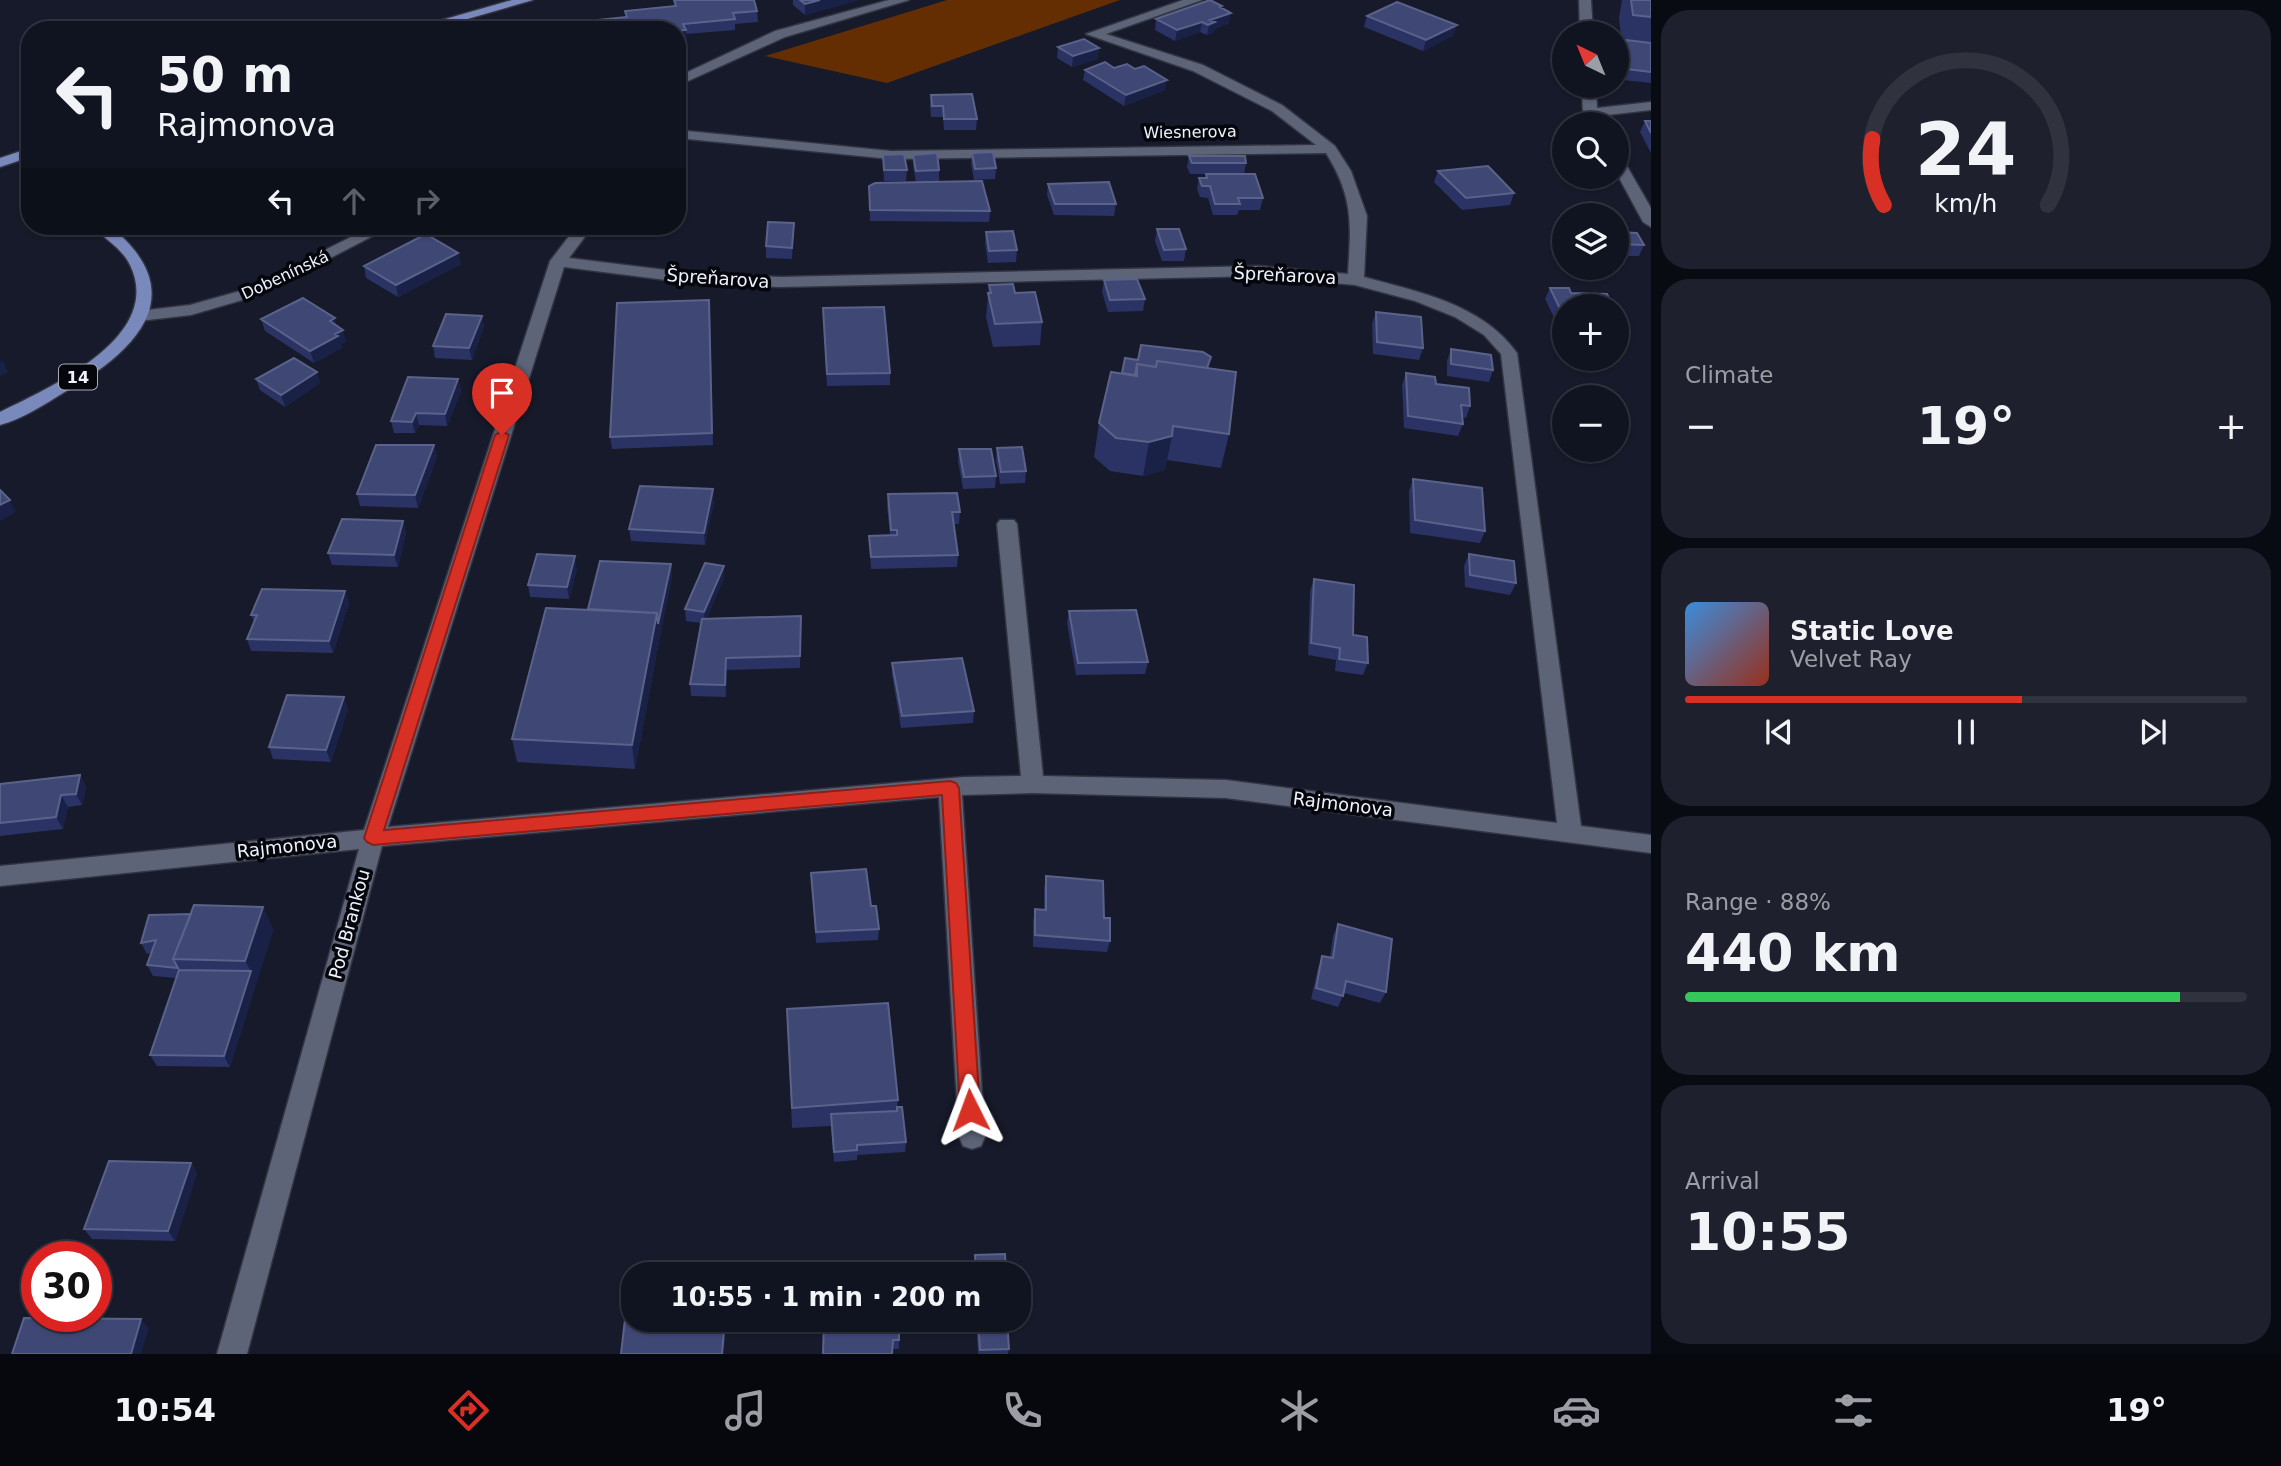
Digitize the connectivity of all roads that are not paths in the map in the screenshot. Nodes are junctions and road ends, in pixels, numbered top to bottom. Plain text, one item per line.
1 (527, 0) edge
2 (903, 0) edge
3 (1196, 0) edge
4 (1585, 0) edge
5 (447, 21) edge
6 (1586, 21) edge
7 (686, 78) edge
8 (1651, 106) edge
9 (1624, 112) edge
10 (686, 135) edge
11 (1330, 149) junction
12 (21, 158) edge
13 (0, 163) edge
14 (1629, 183) edge
15 (1651, 222) edge
16 (111, 235) edge
17 (366, 235) edge
18 (578, 235) edge
19 (558, 261) junction
20 (1356, 280) junction
21 (139, 316) junction
22 (0, 419) edge
23 (1007, 524) dead end
24 (1033, 784) junction
25 (950, 788) junction
26 (1570, 832) junction
27 (373, 838) junction
28 (1651, 844) edge
29 (0, 876) edge
30 (972, 1137) dead end
31 (232, 1354) edge

1 - 5 main road
2 - 7 street
3 - 11 street
4 - 6 street
8 - 9 street
10 - 11 street, Wiesnerova
11 - 20 street
12 - 13 main road
14 - 15 street
16 - 21 main road, 14
17 - 21 street, Dobenínská
18 - 19 street, Pod Brankou
19 - 20 street, Špreňarova
19 - 27 street, Pod Brankou
20 - 26 street, Špreňarova
21 - 22 main road, 14
23 - 24 street
24 - 25 street, Rajmonova
24 - 26 street, Rajmonova
25 - 27 street, Rajmonova
25 - 30 street
26 - 28 street, Rajmonova
27 - 29 street, Rajmonova
27 - 31 street, Pod Brankou

